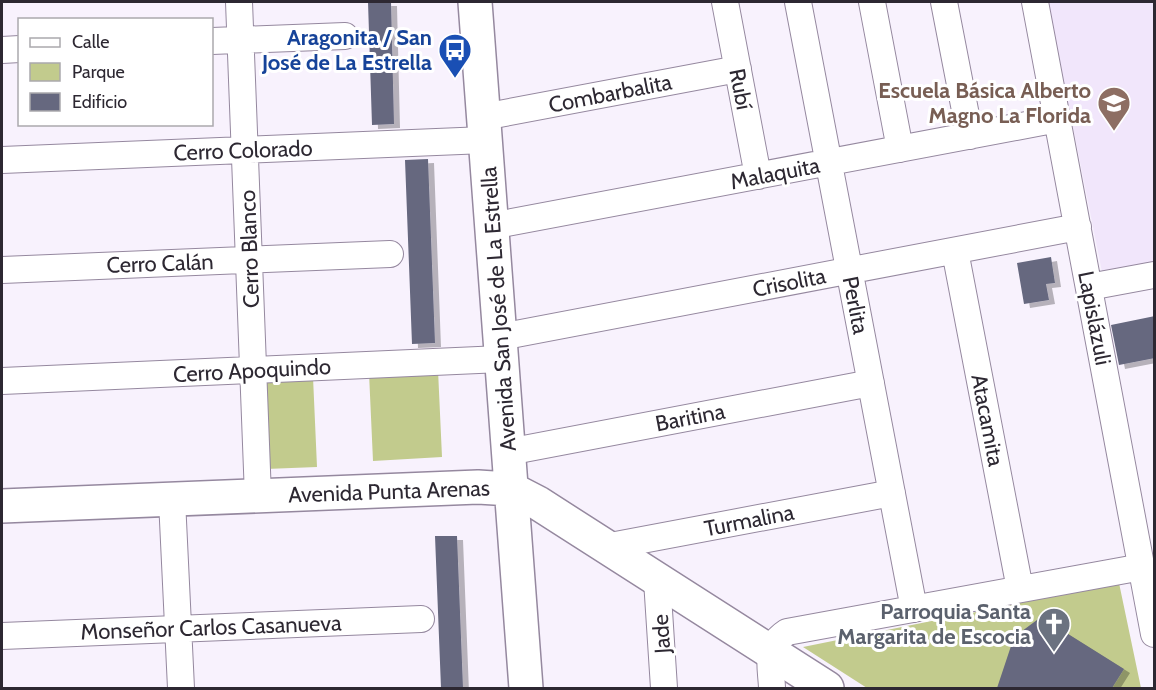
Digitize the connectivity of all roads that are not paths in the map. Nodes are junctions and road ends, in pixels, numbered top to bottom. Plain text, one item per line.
1 (239, 2) edge
2 (725, 2) edge
3 (798, 2) edge
4 (872, 2) edge
5 (944, 2) edge
6 (1035, 2) edge
7 (482, 3) edge
8 (345, 36) dead end
9 (241, 40) junction
10 (213, 41) edge
11 (18, 49) edge
12 (2, 50) edge
13 (738, 69) junction
14 (1058, 119) junction
15 (484, 129) junction
16 (970, 136) junction
17 (900, 149) junction
18 (245, 150) junction
19 (2, 160) edge
20 (829, 162) junction
21 (758, 176) junction
22 (492, 226) junction
23 (1078, 227) junction
24 (955, 251) junction
25 (390, 254) dead end
26 (249, 260) junction
27 (2, 270) edge
28 (850, 271) junction
29 (1155, 275) edge
30 (1089, 287) junction
31 (501, 348) junction
32 (253, 370) junction
33 (2, 381) edge
34 (871, 383) junction
35 (508, 452) junction
36 (511, 489) junction
37 (892, 493) junction
38 (258, 496) junction
39 (172, 500) junction
40 (2, 506) edge
41 (605, 547) junction
42 (1142, 567) junction
43 (657, 580) junction
44 (1020, 589) junction
45 (914, 609) junction
46 (421, 619) dead end
47 (178, 628) junction
48 (1155, 634) edge
49 (2, 636) edge
50 (770, 652) junction
51 (181, 688) edge
52 (526, 688) edge
53 (664, 688) edge
54 (772, 688) edge
55 (827, 688) edge

1 - 9 street, Cerro Blanco
2 - 13 street, Rubí
3 - 20 street, Perlita
4 - 17 street
5 - 16 street
6 - 14 street, Lapislázuli
7 - 15 main road, Avenida San José de La Estrella
8 - 9 street
9 - 10 street
9 - 18 street, Cerro Blanco
11 - 12 street
13 - 15 street, Combarbalita
13 - 21 street, Rubí
14 - 16 street, Malaquita
14 - 23 street, Lapislázuli
15 - 18 street, Cerro Colorado
15 - 22 main road, Avenida San José de La Estrella
16 - 17 street, Malaquita
17 - 20 street, Malaquita
18 - 19 street, Cerro Colorado
18 - 26 street, Cerro Blanco
20 - 21 street, Malaquita
20 - 28 street, Perlita
21 - 22 street, Malaquita
22 - 31 main road, Avenida San José de La Estrella
23 - 24 street, Crisolita
23 - 30 street, Lapislázuli
24 - 28 street, Crisolita
24 - 44 street, Atacamita
25 - 26 street, Cerro Calán
26 - 27 street, Cerro Calán
26 - 32 street, Cerro Blanco
28 - 31 street, Crisolita
28 - 34 street, Perlita
29 - 30 street
30 - 42 street, Lapislázuli
31 - 32 street, Cerro Apoquindo
31 - 35 main road, Avenida San José de La Estrella
32 - 33 street, Cerro Apoquindo
32 - 38 street, Cerro Blanco
34 - 35 street, Baritina
34 - 37 street, Perlita
35 - 36 main road, Avenida San José de La Estrella
36 - 38 main road, Avenida Punta Arenas
36 - 41 main road, Avenida Punta Arenas
36 - 52 main road, Avenida San José de La Estrella
37 - 41 street, Turmalina
37 - 45 street, Perlita
38 - 39 main road, Avenida Punta Arenas
39 - 40 main road, Avenida Punta Arenas
39 - 47 street
41 - 43 main road, Avenida Punta Arenas
42 - 44 street
42 - 48 street, Lapislázuli
43 - 50 main road, Avenida Punta Arenas
43 - 53 street, Jade
44 - 45 street
45 - 50 street
46 - 47 street, Monseñor Carlos Casanueva
47 - 49 street, Monseñor Carlos Casanueva
47 - 51 street
50 - 54 street
50 - 55 main road, Avenida Punta Arenas

